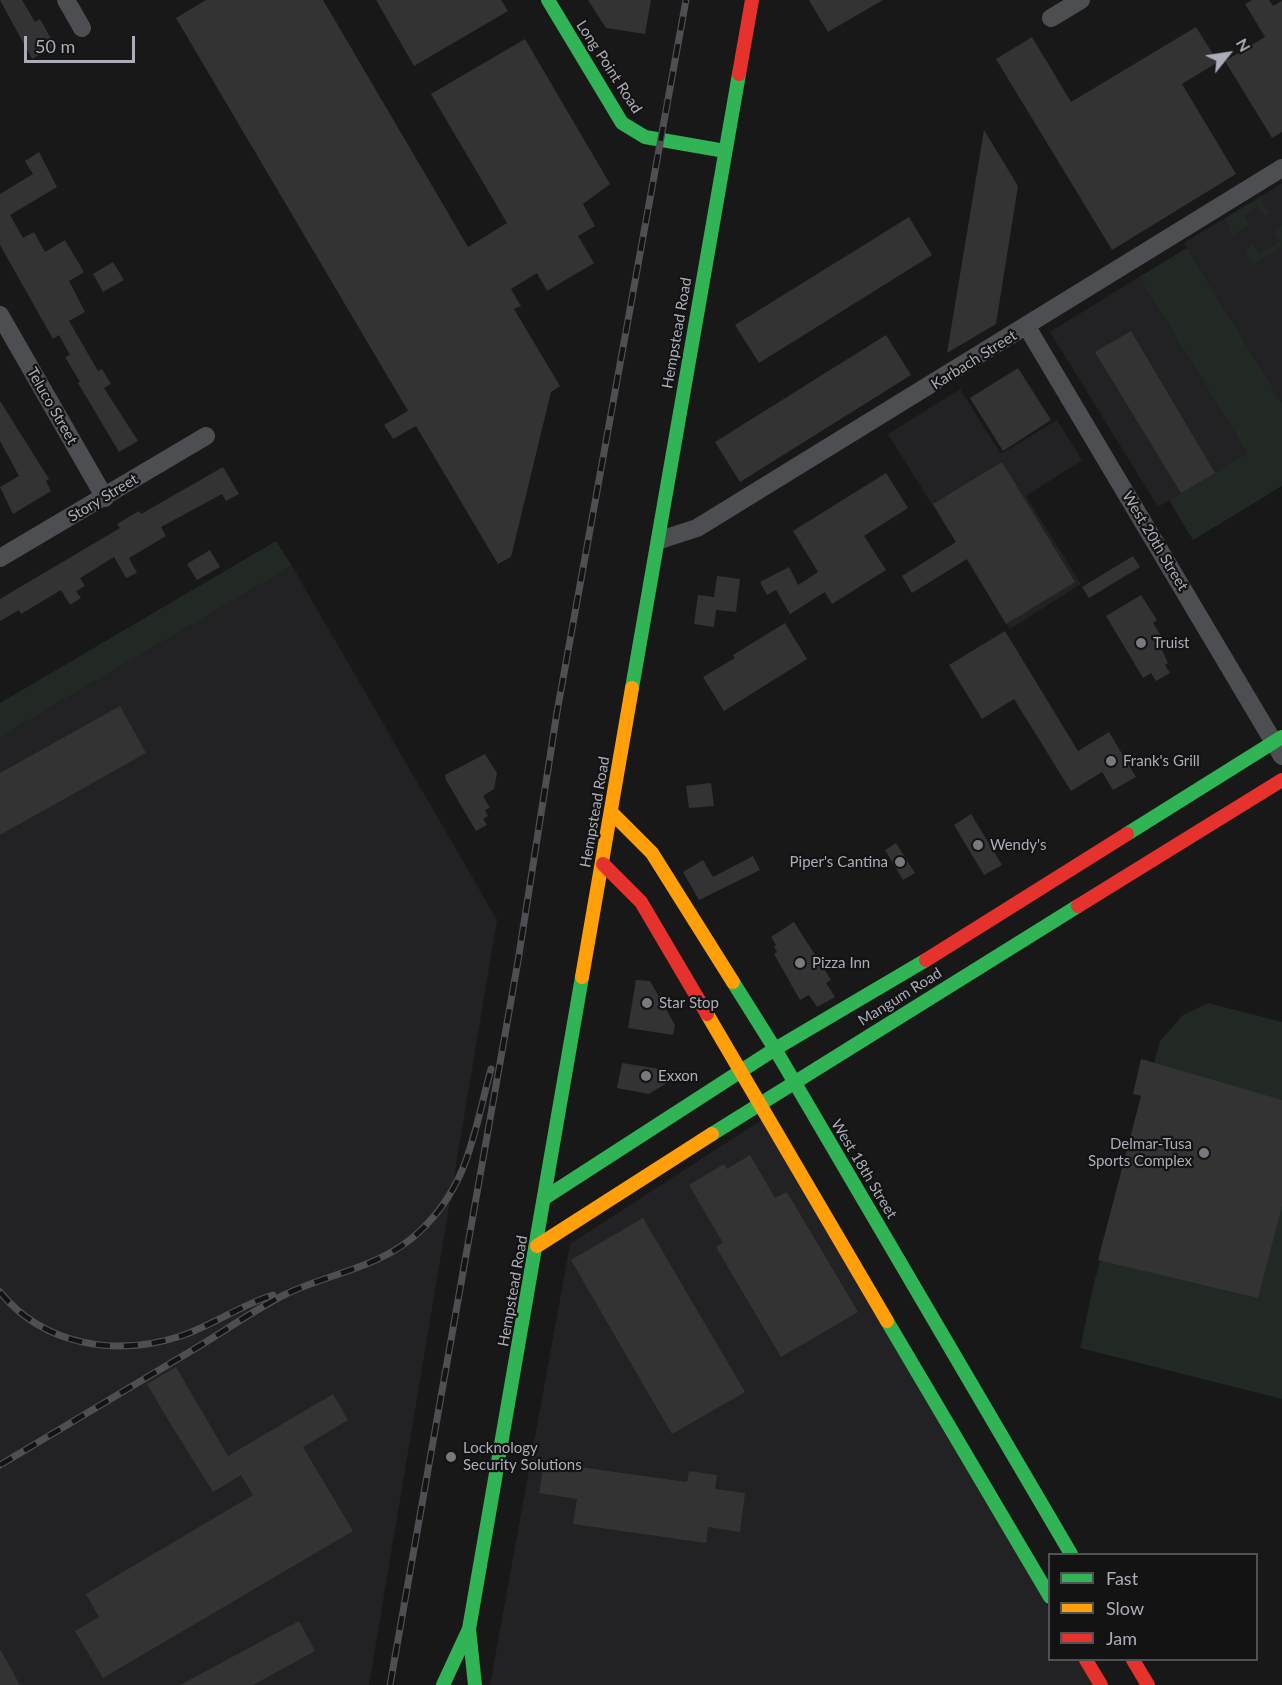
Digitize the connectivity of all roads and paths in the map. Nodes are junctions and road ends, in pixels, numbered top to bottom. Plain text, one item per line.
1 (66, 0) edge
2 (548, 0) edge
3 (752, 0) edge
4 (1081, 0) edge
5 (1051, 18) dead end
6 (82, 28) dead end
7 (725, 151) junction
8 (1282, 168) edge
9 (0, 315) edge
10 (1027, 327) junction
11 (206, 436) dead end
12 (105, 498) junction
13 (660, 540) junction
14 (0, 558) edge
15 (1279, 745) edge
16 (1282, 780) edge
17 (612, 813) junction
18 (603, 864) junction
19 (705, 939) junction
20 (992, 939) junction
21 (677, 962) junction
22 (775, 1049) junction
23 (741, 1071) junction
24 (793, 1082) junction
25 (761, 1104) junction
26 (546, 1197) junction
27 (537, 1246) junction
28 (925, 1304) junction
29 (900, 1321) junction
30 (1070, 1553) edge
31 (1048, 1593) edge
32 (469, 1629) junction
33 (1087, 1661) edge
34 (1134, 1661) edge
35 (443, 1685) edge
36 (475, 1685) edge
37 (1101, 1685) edge
38 (1148, 1685) edge

1 - 6 street
2 - 7 main road, Long Point Road
3 - 7 main road, Hempstead Road
4 - 5 street
7 - 13 main road, Hempstead Road
8 - 10 street, Karbach Street
9 - 12 street, Teluco Street
10 - 13 street, Karbach Street
10 - 15 street, West 20th Street
11 - 12 street, Story Street
12 - 14 street, Story Street
13 - 17 main road, Hempstead Road
15 - 20 main road, Mangum Road
16 - 20 main road, Mangum Road
17 - 18 main road, Hempstead Road
17 - 19 main road, West 18th Street
18 - 21 main road
18 - 26 main road, Hempstead Road
19 - 21 main road
19 - 22 main road, West 18th Street
20 - 22 main road, Mangum Road
20 - 24 main road, Mangum Road
21 - 23 main road
22 - 23 main road, Mangum Road
22 - 24 main road, West 18th Street
23 - 25 main road
23 - 26 main road, Mangum Road
24 - 25 main road, Mangum Road
24 - 28 main road, West 18th Street
25 - 27 main road, Mangum Road
25 - 29 main road
26 - 27 main road, Hempstead Road
27 - 32 main road, Hempstead Road
28 - 29 main road
28 - 30 main road, West 18th Street
29 - 31 main road
32 - 35 main road, Hempstead Road
32 - 36 main road, Hempstead Road
33 - 37 main road
34 - 38 main road

